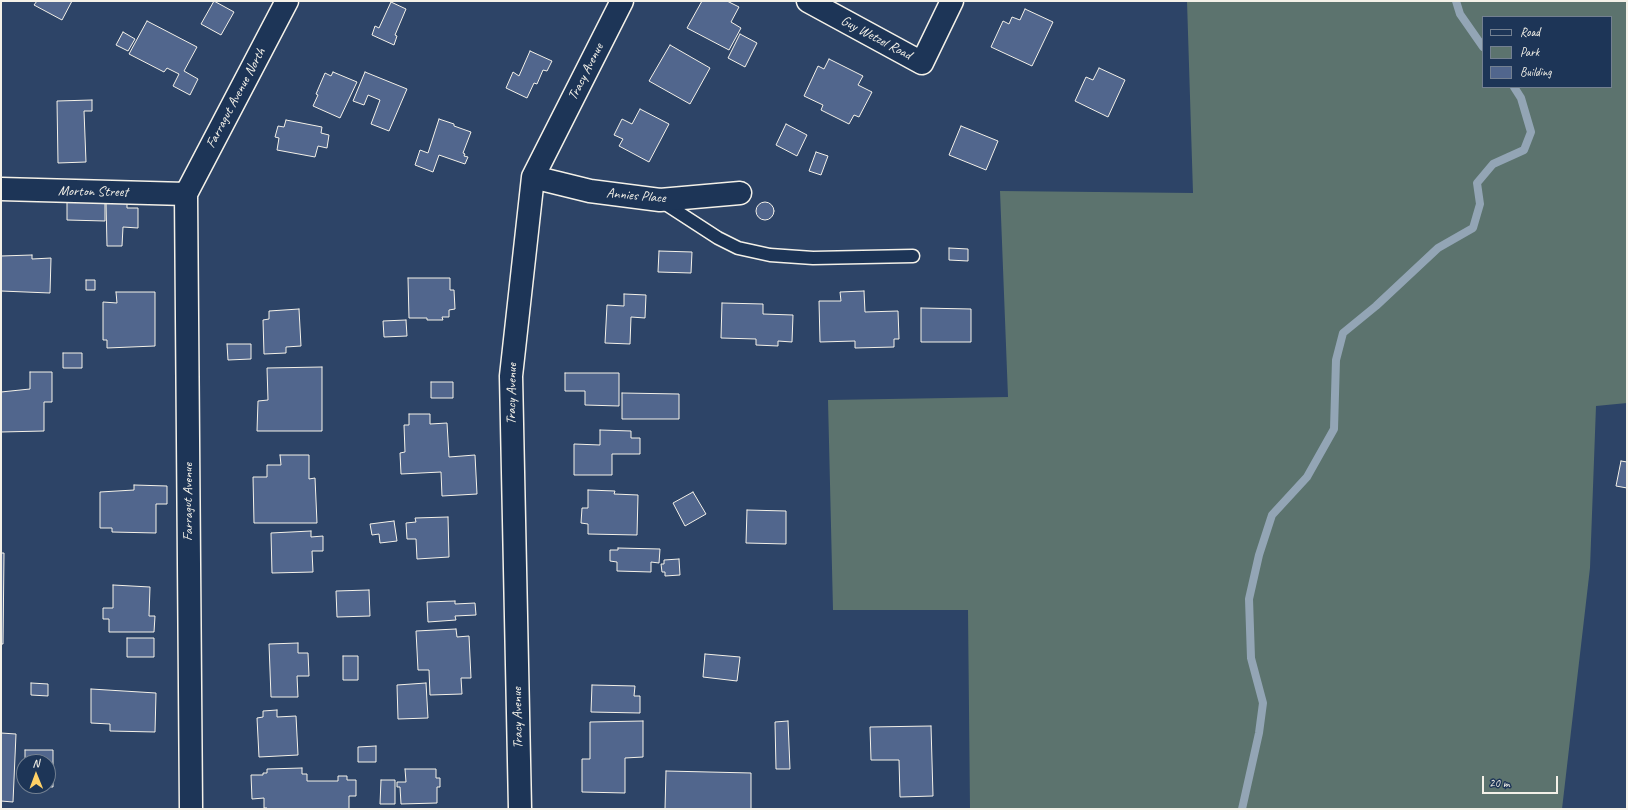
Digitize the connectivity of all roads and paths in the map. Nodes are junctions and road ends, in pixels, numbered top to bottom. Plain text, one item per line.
1 (287, 1) edge
2 (622, 1) edge
3 (808, 1) edge
4 (952, 1) edge
5 (533, 177) junction
6 (1, 189) edge
7 (740, 193) dead end
8 (186, 194) junction
9 (660, 200) junction
10 (914, 256) dead end
11 (191, 809) edge
12 (520, 809) edge

1 - 8 street, Farragut Avenue North
2 - 5 street, Tracy Avenue
3 - 4 street, Guy Wetzel Road
5 - 9 street, Annies Place
5 - 12 street, Tracy Avenue
6 - 8 street, Morton Street
7 - 9 street, Annies Place
8 - 11 street, Farragut Avenue
9 - 10 lane

